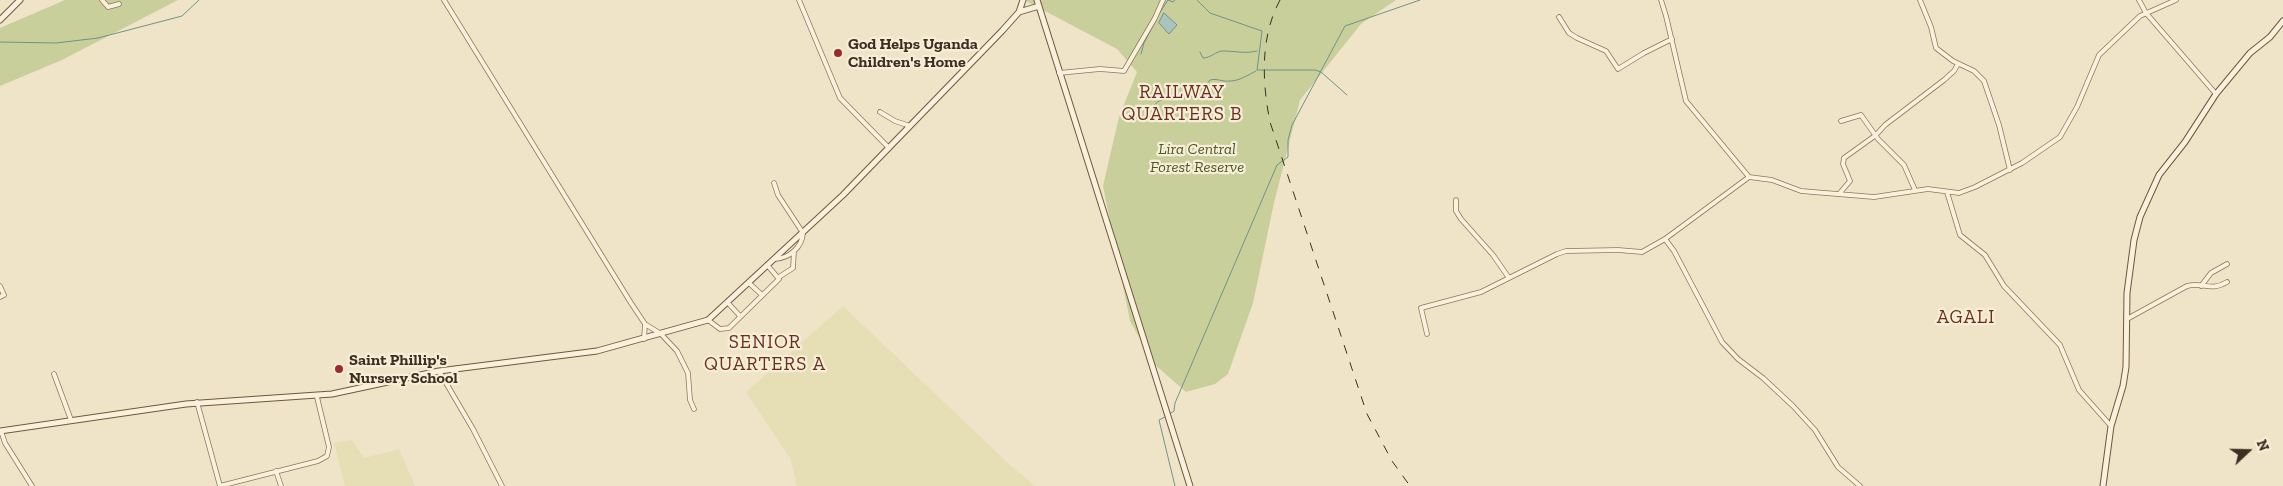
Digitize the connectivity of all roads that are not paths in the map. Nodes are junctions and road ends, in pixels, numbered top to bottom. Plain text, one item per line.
1 (19, 0) edge
2 (102, 0) edge
3 (444, 0) edge
4 (799, 0) edge
5 (1023, 0) edge
6 (1162, 0) edge
7 (1661, 0) edge
8 (1920, 0) edge
9 (2139, 0) edge
10 (2176, 0) edge
11 (1038, 3) edge
12 (119, 4) dead end
13 (1019, 12) junction
14 (2146, 13) junction
15 (1558, 17) dead end
16 (0, 20) edge
17 (2283, 21) edge
18 (1672, 39) junction
19 (1958, 64) junction
20 (1059, 73) junction
21 (2216, 94) junction
22 (880, 112) dead end
23 (1841, 121) dead end
24 (910, 126) junction
25 (1876, 135) junction
26 (889, 148) junction
27 (2010, 170) junction
28 (1749, 177) junction
29 (774, 183) dead end
30 (1915, 190) junction
31 (1946, 192) junction
32 (1839, 194) junction
33 (1456, 200) dead end
34 (803, 233) junction
35 (1665, 239) junction
36 (794, 251) junction
37 (775, 259) junction
38 (2227, 264) dead end
39 (768, 266) junction
40 (779, 277) junction
41 (1509, 278) junction
42 (2227, 282) dead end
43 (749, 283) junction
44 (0, 286) edge
45 (2201, 286) junction
46 (762, 295) junction
47 (0, 298) edge
48 (728, 303) junction
49 (740, 316) junction
50 (2127, 319) junction
51 (708, 320) junction
52 (645, 324) junction
53 (661, 334) junction
54 (1427, 334) dead end
55 (644, 339) junction
56 (439, 371) junction
57 (54, 374) dead end
58 (317, 396) junction
59 (197, 402) junction
60 (694, 409) dead end
61 (71, 420) junction
62 (2111, 426) junction
63 (0, 431) edge
64 (276, 472) junction
65 (32, 486) edge
66 (281, 486) edge
67 (502, 486) edge
68 (1190, 486) edge
69 (1860, 486) edge
70 (2103, 486) edge

1 - 16 street
2 - 12 street
3 - 52 street
4 - 26 street
5 - 13 street
6 - 20 street
7 - 18 street
8 - 19 street
9 - 14 street
10 - 14 street
11 - 13 street
11 - 20 street
13 - 24 street
14 - 21 street
14 - 27 street
15 - 18 street
17 - 21 street
18 - 28 street
19 - 25 street
19 - 27 street
20 - 68 street
21 - 50 street
22 - 24 street
23 - 25 street
24 - 26 street
25 - 30 street
25 - 32 street
26 - 34 street
27 - 31 street
28 - 32 street
28 - 35 street
29 - 34 street
30 - 31 street
30 - 32 street
31 - 62 street
33 - 41 street
34 - 36 street
34 - 37 street
35 - 41 street
35 - 69 street
36 - 37 street
36 - 40 street
37 - 39 street
38 - 45 street
39 - 40 street
39 - 43 street
40 - 46 street
41 - 54 street
42 - 45 street
43 - 46 street
43 - 48 street
44 - 47 street
45 - 50 street
46 - 49 street
48 - 49 street
48 - 51 street
49 - 51 street
50 - 62 street
51 - 53 street
52 - 53 street
52 - 55 street
53 - 55 street
53 - 60 street
55 - 56 street
56 - 58 street
56 - 67 street
57 - 61 street
58 - 59 street
58 - 64 street
59 - 61 street
59 - 64 street
61 - 63 street
62 - 70 street
63 - 65 street
64 - 66 street

